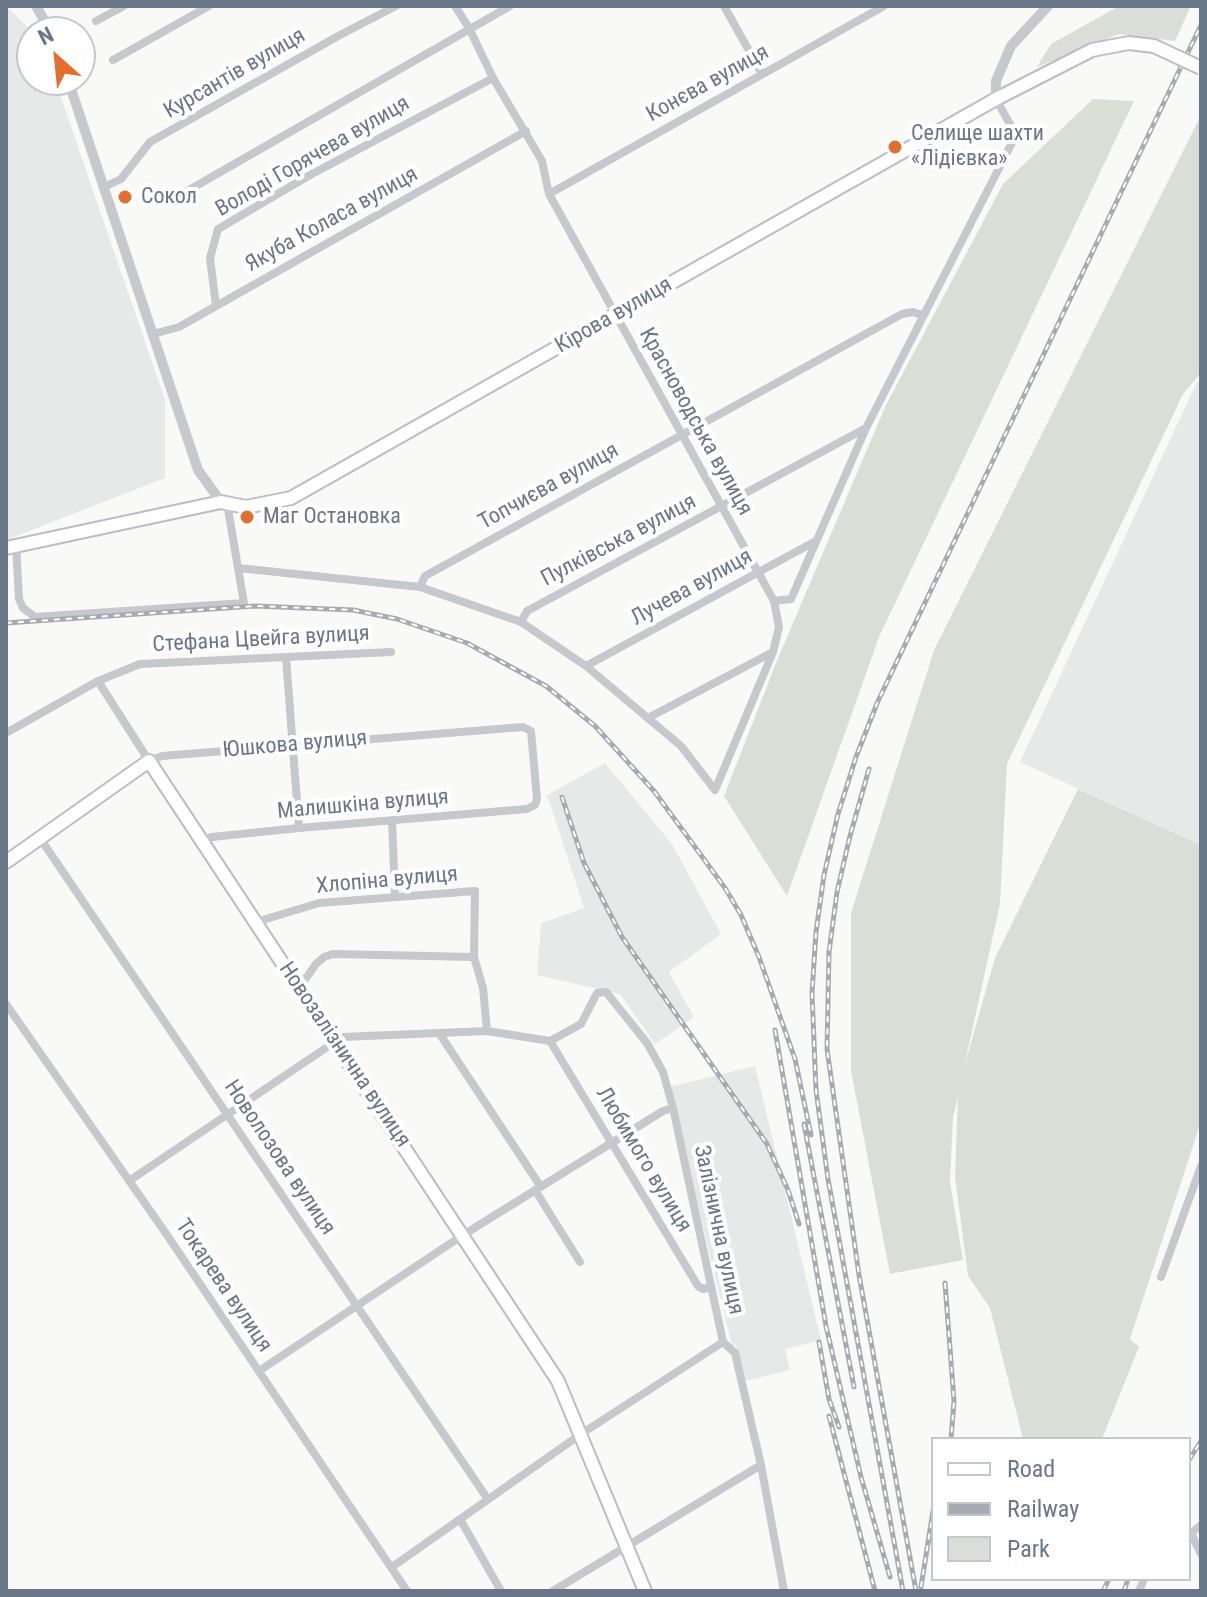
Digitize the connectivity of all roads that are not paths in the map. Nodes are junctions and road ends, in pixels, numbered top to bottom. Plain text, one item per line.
1 (124, 6) edge
2 (209, 6) edge
3 (396, 6) edge
4 (455, 6) edge
5 (510, 6) edge
6 (724, 6) edge
7 (884, 6) edge
8 (1048, 6) edge
9 (96, 21) dead end
10 (469, 28) junction
11 (113, 60) dead end
12 (1201, 68) edge
13 (762, 74) junction
14 (493, 78) junction
15 (73, 96) edge
16 (996, 99) junction
17 (526, 131) junction
18 (104, 187) junction
19 (182, 194) dead end
20 (549, 194) junction
21 (216, 306) junction
22 (922, 315) junction
23 (615, 316) junction
24 (153, 334) junction
25 (866, 428) junction
26 (682, 435) junction
27 (224, 502) junction
28 (722, 506) junction
29 (815, 541) junction
30 (11, 546) edge
31 (238, 568) junction
32 (759, 572) junction
33 (420, 587) junction
34 (774, 601) junction
35 (521, 622) junction
36 (391, 652) dead end
37 (773, 652) junction
38 (286, 657) junction
39 (586, 666) junction
40 (98, 681) junction
41 (648, 718) junction
42 (6, 733) edge
43 (293, 746) junction
44 (149, 761) junction
45 (527, 809) joint
46 (392, 820) junction
47 (299, 828) junction
48 (40, 838) junction
49 (203, 841) junction
50 (6, 862) edge
51 (395, 896) junction
52 (256, 922) junction
53 (474, 957) junction
54 (299, 988) junction
55 (6, 1004) edge
56 (487, 1031) junction
57 (439, 1033) junction
58 (335, 1040) junction
59 (550, 1041) junction
60 (673, 1108) junction
61 (227, 1113) junction
62 (611, 1143) junction
63 (1201, 1166) edge
64 (129, 1181) junction
65 (538, 1188) junction
66 (463, 1235) junction
67 (580, 1262) dead end
68 (1161, 1277) dead end
69 (711, 1287) junction
70 (357, 1306) junction
71 (723, 1342) junction
72 (259, 1371) junction
73 (581, 1434) junction
74 (761, 1465) junction
75 (487, 1498) junction
76 (460, 1519) junction
77 (1191, 1536) edge
78 (627, 1545) junction
79 (1201, 1554) edge
80 (392, 1567) junction
81 (407, 1591) edge
82 (501, 1591) edge
83 (553, 1591) edge
84 (645, 1591) edge
85 (784, 1591) edge

1 - 9 street
2 - 11 street
3 - 18 street, Курсантів вулиця
4 - 10 street, Красноводська вулиця
5 - 10 street
6 - 13 street
7 - 13 street, Конєва вулиця
8 - 16 street
10 - 14 street, Красноводська вулиця
10 - 19 street
12 - 16 main road, Кірова вулиця, bridge
13 - 20 street, Конєва вулиця
14 - 17 street, Красноводська вулиця
14 - 21 street, Володі Горячева вулиця
15 - 18 street
16 - 22 street
16 - 23 main road, Кірова вулиця
17 - 20 street, Красноводська вулиця
17 - 21 street, Якуба Коласа вулиця
18 - 24 street
20 - 23 street, Красноводська вулиця
21 - 24 street, Якуба Коласа вулиця
22 - 25 street
22 - 26 street, Топчиєва вулиця
23 - 26 street, Красноводська вулиця
23 - 27 main road, Кірова вулиця
24 - 27 street
25 - 28 street, Пулківська вулиця
25 - 29 street
26 - 28 street, Красноводська вулиця
26 - 33 street, Топчиєва вулиця
27 - 30 main road, Кірова вулиця
27 - 31 street
28 - 32 street, Красноводська вулиця
28 - 35 street, Пулківська вулиця
29 - 32 street, Лучева вулиця
29 - 34 street
30 - 31 street
31 - 33 street
32 - 34 street, Красноводська вулиця
32 - 39 street, Лучева вулиця
33 - 35 street
34 - 37 street
35 - 39 street
36 - 38 street, Стефана Цвейга вулиця
37 - 41 street
37 - 41 street
38 - 40 street, Стефана Цвейга вулиця
38 - 43 street
39 - 41 street
40 - 42 street, Стефана Цвейга вулиця
40 - 44 street, Новозалізнична вулиця
43 - 44 street, Юшкова вулиця
43 - 45 street, Юшкова вулиця
43 - 47 street
44 - 48 main road, Юшкова вулиця
44 - 49 main road, Новозалізнична вулиця
45 - 46 street, Малишкіна вулиця
46 - 47 street, Малишкіна вулиця
46 - 51 street
47 - 49 street, Малишкіна вулиця
48 - 50 main road, Юшкова вулиця
48 - 61 street, Новолозова вулиця
49 - 52 main road, Новозалізнична вулиця
51 - 52 street, Хлопіна вулиця
51 - 53 street, Хлопіна вулиця
52 - 54 main road, Новозалізнична вулиця
53 - 54 street
53 - 56 street
54 - 58 main road, Новозалізнична вулиця
55 - 64 street, Токарева вулиця
56 - 57 street
56 - 59 street
57 - 58 street
57 - 65 street
58 - 61 street
58 - 66 main road, Новозалізнична вулиця
59 - 60 street, Залізнична вулиця
59 - 62 street, Любимого вулиця
60 - 62 street
60 - 69 street, Залізнична вулиця
61 - 64 street
61 - 70 street, Новолозова вулиця
62 - 65 street
62 - 69 street, Любимого вулиця
63 - 68 street
64 - 72 street, Токарева вулиця
65 - 66 street
65 - 67 street
66 - 70 street
66 - 73 main road, Новозалізнична вулиця
69 - 71 street, Залізнична вулиця
70 - 72 street
70 - 75 street, Новолозова вулиця
71 - 73 street
71 - 74 street, Залізнична вулиця
72 - 80 street, Токарева вулиця
73 - 75 street
73 - 78 main road, Новозалізнична вулиця
74 - 78 street
74 - 85 street, Залізнична вулиця
75 - 76 street
76 - 80 street
76 - 82 street
77 - 79 street
78 - 83 street
78 - 84 main road, Новозалізнична вулиця
80 - 81 street, Токарева вулиця

